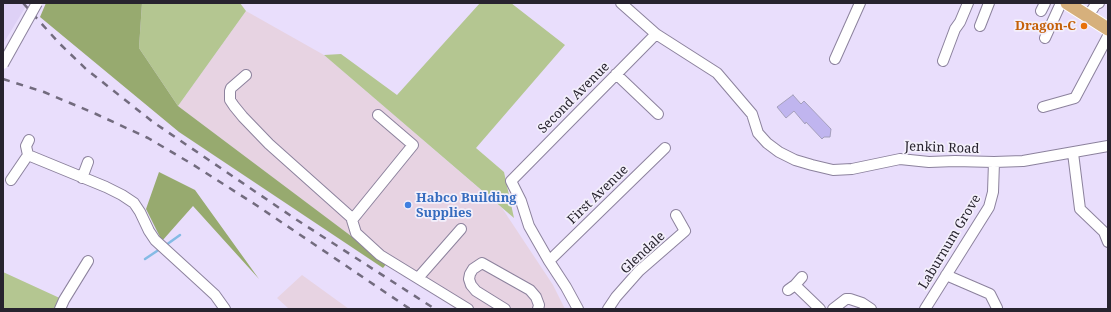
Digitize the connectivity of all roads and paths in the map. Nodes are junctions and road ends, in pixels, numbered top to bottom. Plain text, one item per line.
1 (37, 3) edge
2 (621, 3) edge
3 (860, 3) edge
4 (968, 3) edge
5 (989, 3) edge
6 (1061, 3) edge
7 (1067, 3) edge
8 (1099, 3) edge
9 (1088, 16) junction
10 (980, 26) dead end
11 (1108, 29) edge
12 (656, 34) junction
13 (1108, 36) edge
14 (1046, 38) dead end
15 (835, 59) dead end
16 (943, 61) dead end
17 (3, 64) edge
18 (616, 74) junction
19 (246, 75) dead end
20 (1043, 107) dead end
21 (658, 114) dead end
22 (378, 115) dead end
23 (29, 140) dead end
24 (1108, 146) edge
25 (665, 149) dead end
26 (1073, 153) junction
27 (28, 156) junction
28 (88, 162) dead end
29 (994, 162) junction
30 (82, 178) junction
31 (10, 180) edge
32 (676, 216) dead end
33 (353, 219) junction
34 (461, 229) dead end
35 (1108, 242) edge
36 (88, 261) dead end
37 (549, 261) junction
38 (946, 274) junction
39 (802, 277) dead end
40 (418, 278) junction
41 (997, 308) dead end
42 (60, 309) edge
43 (225, 309) edge
44 (468, 309) edge
45 (505, 309) edge
46 (538, 309) edge
47 (578, 309) edge
48 (608, 309) edge
49 (820, 309) edge
50 (833, 309) edge
51 (871, 309) edge
52 (925, 309) edge

1 - 17 street, bridge
2 - 12 street
3 - 15 street
4 - 16 street
5 - 10 street
6 - 14 street
7 - 9 main road
8 - 9 street
9 - 11 main road
12 - 18 street, Second Avenue
12 - 29 street, Jenkin Road
13 - 20 street
18 - 21 street
18 - 37 street, Second Avenue
19 - 33 street
22 - 33 street
23 - 27 street
24 - 26 street, Jenkin Road
25 - 37 street, First Avenue
26 - 29 street, Jenkin Road
26 - 35 street
27 - 30 street
27 - 31 street
28 - 30 street
29 - 38 street, Laburnum Grove
30 - 43 street
32 - 48 street, Glendale
33 - 40 street
34 - 40 street
36 - 42 street
37 - 47 street
38 - 41 street
38 - 52 street, Laburnum Grove
39 - 49 street
40 - 44 street
45 - 46 street
50 - 51 street

